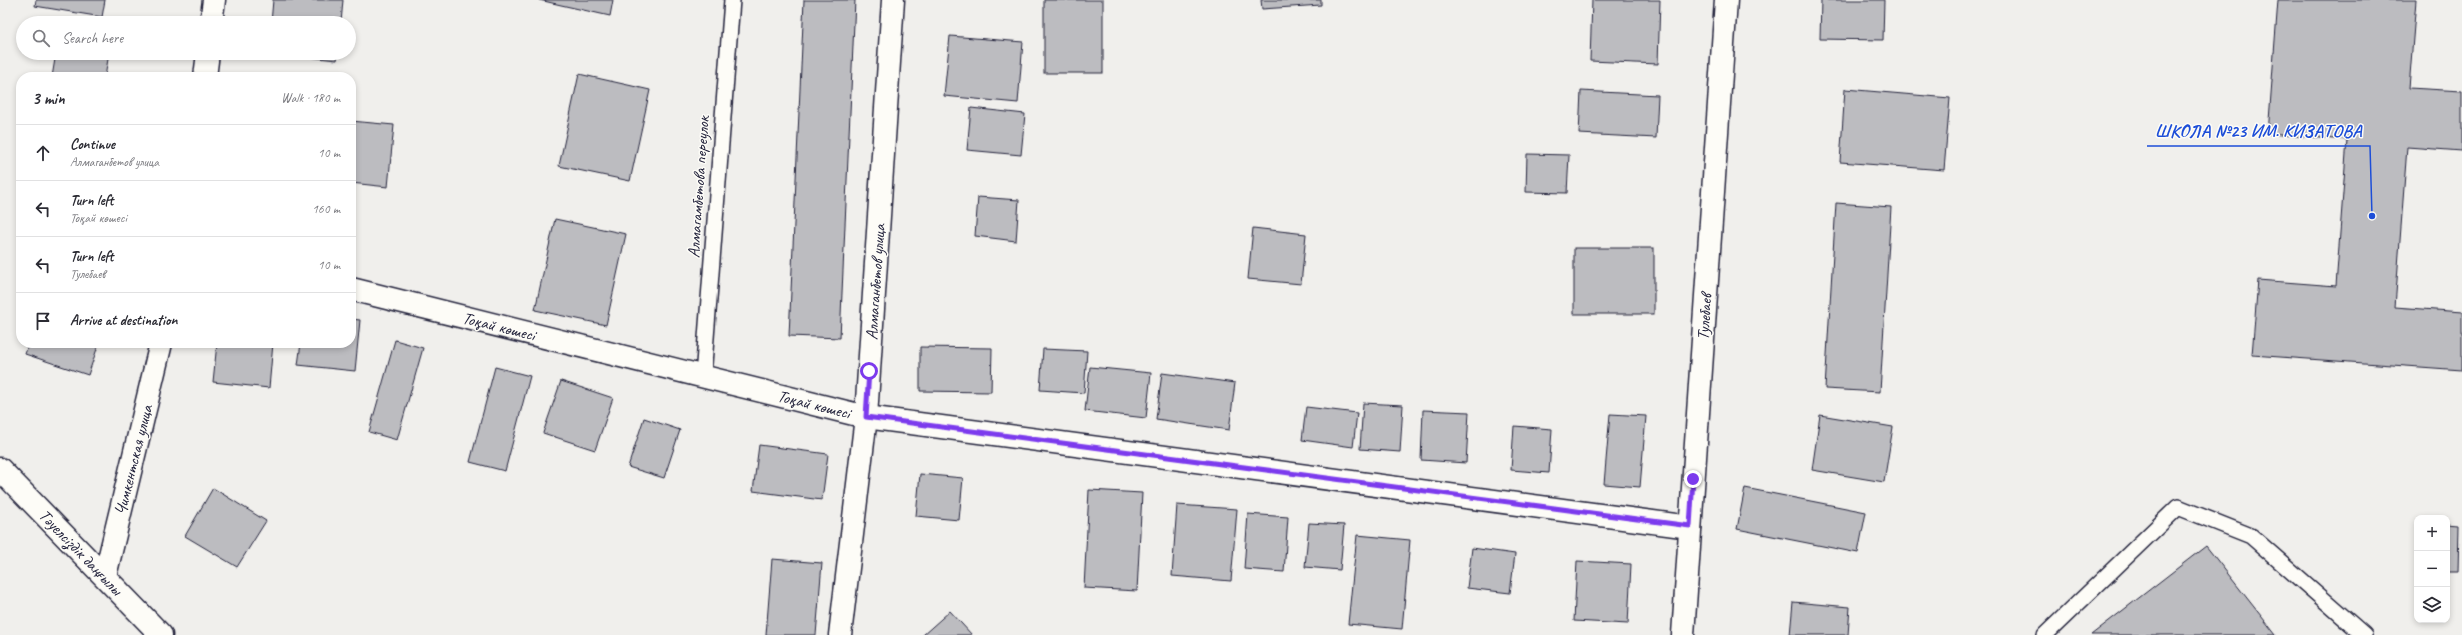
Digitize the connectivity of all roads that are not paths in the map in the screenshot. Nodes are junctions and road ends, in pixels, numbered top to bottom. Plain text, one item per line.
1 (214, 0) edge
2 (732, 0) edge
3 (893, 0) edge
4 (1726, 0) edge
5 (212, 16) edge
6 (207, 60) edge
7 (206, 72) edge
8 (356, 290) edge
9 (160, 348) edge
10 (703, 377) junction
11 (866, 417) junction
12 (0, 469) edge
13 (1690, 526) junction
14 (105, 576) junction
15 (161, 635) edge
16 (840, 635) edge
17 (1683, 635) edge
18 (2045, 635) edge
19 (2364, 635) edge

1 - 5 street
2 - 10 lane, Алмагамбетова переулок
3 - 11 street, Алмаганбетов улица
4 - 13 street, Тулебаев
6 - 7 street
8 - 10 street, Тоқай көшесі
9 - 14 street, Чимкентская улица
10 - 11 street, Тоқай көшесі
11 - 13 street, Тоқай көшесі
11 - 16 street, Алмаганбетов улица
12 - 14 street, Тәуелсіздік даңғылы
13 - 17 street, Тулебаев
14 - 15 street, Тәуелсіздік даңғылы
18 - 19 lane

